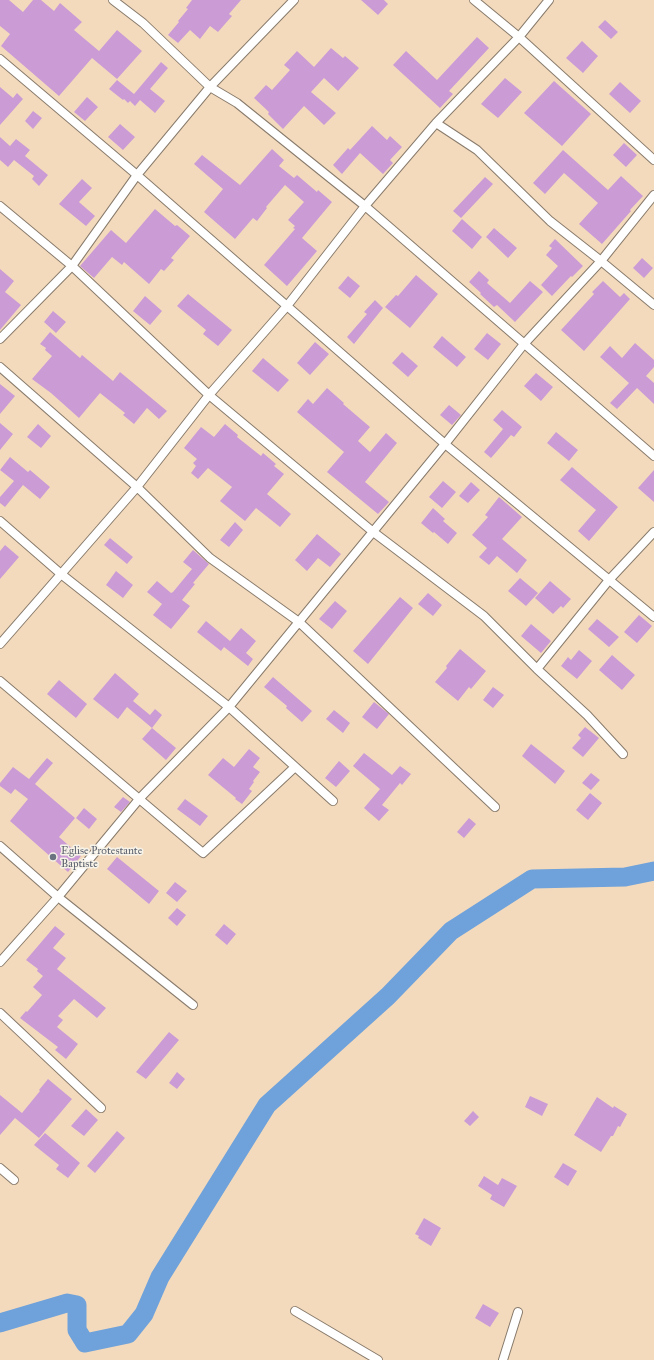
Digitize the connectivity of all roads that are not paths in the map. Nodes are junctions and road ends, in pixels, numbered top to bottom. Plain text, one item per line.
1 (113, 0) edge
2 (294, 0) edge
3 (474, 0) edge
4 (549, 0) edge
5 (519, 37) junction
6 (0, 59) edge
7 (210, 87) junction
8 (436, 123) junction
9 (654, 160) edge
10 (137, 175) junction
11 (654, 195) edge
12 (0, 206) edge
13 (365, 206) junction
14 (601, 260) junction
15 (72, 266) junction
16 (654, 305) edge
17 (287, 306) junction
18 (0, 339) edge
19 (524, 344) junction
20 (0, 367) edge
21 (209, 395) junction
22 (445, 444) junction
23 (654, 456) edge
24 (137, 488) junction
25 (1, 524) edge
26 (372, 531) junction
27 (654, 532) edge
28 (61, 574) junction
29 (609, 580) junction
30 (654, 617) edge
31 (300, 622) junction
32 (0, 644) edge
33 (537, 669) junction
34 (0, 681) edge
35 (229, 707) junction
36 (623, 754) dead end
37 (295, 767) junction
38 (140, 798) junction
39 (333, 801) dead end
40 (495, 807) dead end
41 (0, 846) edge
42 (58, 897) junction
43 (0, 962) edge
44 (193, 1005) dead end
45 (0, 1013) edge
46 (101, 1108) dead end
47 (0, 1168) edge
48 (14, 1180) dead end
49 (295, 1311) dead end
50 (518, 1312) dead end
51 (378, 1360) edge
52 (503, 1360) edge

1 - 7 street
2 - 7 street
3 - 5 street
4 - 5 street
5 - 8 street
5 - 9 street
6 - 10 street
7 - 10 street
7 - 13 street
8 - 13 street
8 - 14 street
10 - 15 street
10 - 17 street
11 - 14 street
12 - 15 street
13 - 17 street
13 - 19 street
14 - 16 street
14 - 19 street
15 - 18 street
15 - 21 street
17 - 21 street
17 - 22 street
19 - 22 street
19 - 23 street
20 - 24 street
21 - 24 street
21 - 26 street
22 - 26 street
22 - 29 street
24 - 28 street
24 - 31 street
25 - 28 street
26 - 31 street
26 - 33 street
27 - 29 street
28 - 32 street
28 - 35 street
29 - 30 street
29 - 33 street
31 - 35 street
31 - 40 street
33 - 36 street
34 - 38 street
35 - 37 street
35 - 38 street
37 - 38 street
37 - 39 street
38 - 42 street
41 - 42 street
42 - 43 street
42 - 44 street
45 - 46 street
47 - 48 street
49 - 51 street
50 - 52 street

